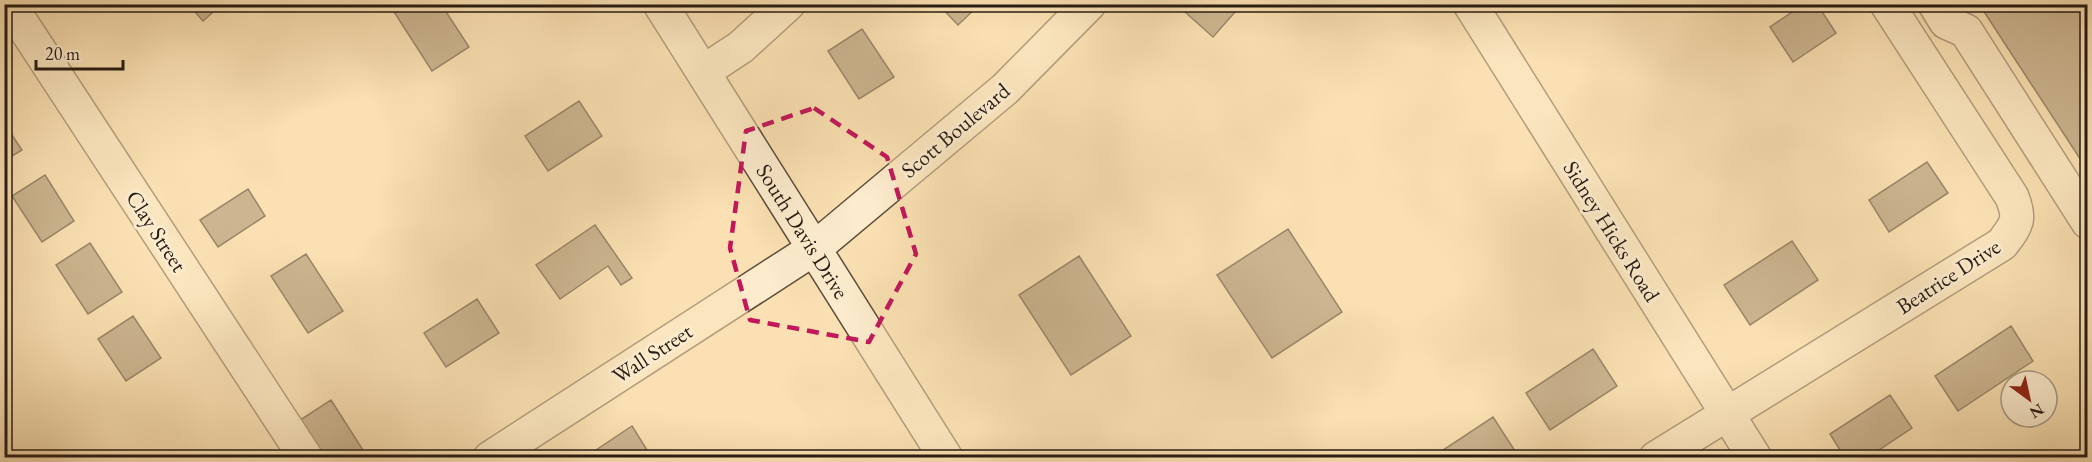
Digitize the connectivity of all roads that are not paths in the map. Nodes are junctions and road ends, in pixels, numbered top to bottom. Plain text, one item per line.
1 (9, 4) edge
2 (660, 4) edge
3 (788, 4) edge
4 (1089, 4) edge
5 (1470, 4) edge
6 (1887, 4) edge
7 (1935, 4) edge
8 (703, 72) junction
9 (2088, 222) edge
10 (815, 248) junction
11 (1727, 414) junction
12 (306, 458) edge
13 (490, 458) edge
14 (946, 458) edge
15 (1656, 458) edge
16 (1755, 458) edge

1 - 12 street, Clay Street
2 - 8 street, South Davis Drive
3 - 8 street
4 - 10 street, Scott Boulevard
5 - 11 street, Sidney Hicks Road
6 - 11 street, Beatrice Drive
7 - 9 street
8 - 10 street, South Davis Drive
10 - 13 street, Wall Street
10 - 14 street, South Davis Drive
11 - 15 street, Beatrice Drive
11 - 16 street, Sidney Hicks Road

